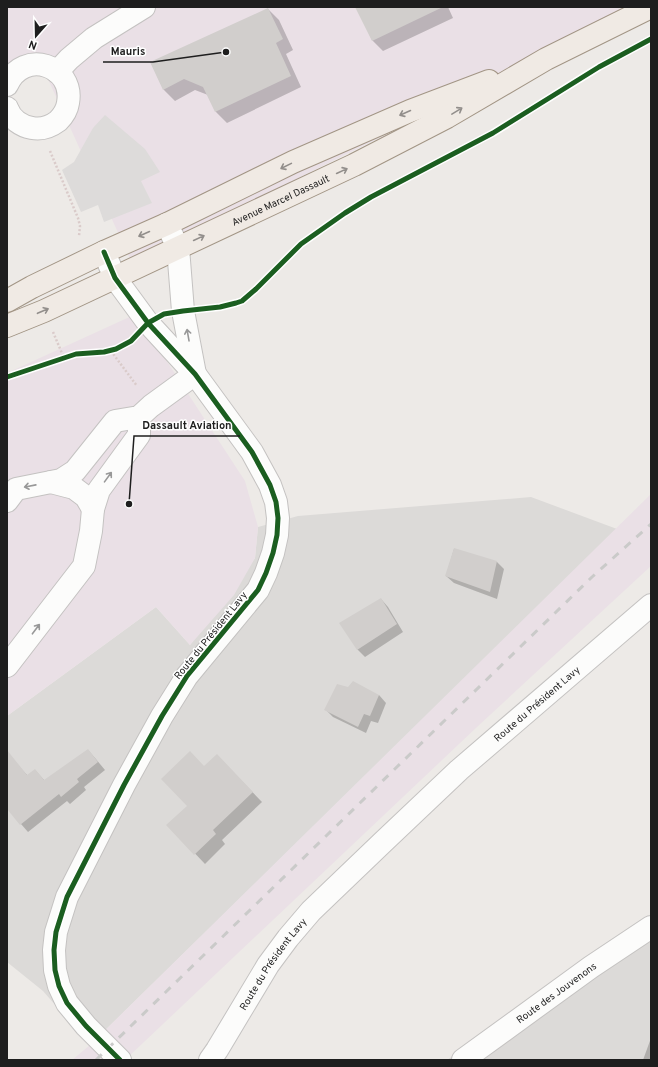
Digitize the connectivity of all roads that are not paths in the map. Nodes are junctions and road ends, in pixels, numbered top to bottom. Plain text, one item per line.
1 (144, 7) edge
2 (651, 7) edge
3 (546, 59) junction
4 (57, 72) junction
5 (7, 85) edge
6 (7, 108) edge
7 (167, 224) junction
8 (178, 248) junction
9 (104, 252) junction
10 (115, 278) junction
11 (7, 302) edge
12 (7, 326) edge
13 (195, 374) junction
14 (145, 411) junction
15 (51, 482) junction
16 (7, 501) edge
17 (93, 509) junction
18 (651, 606) edge
19 (7, 666) edge
20 (651, 927) edge
21 (120, 1060) edge
22 (210, 1060) edge
23 (463, 1060) edge

1 - 4 street
2 - 3 main road, Avenue Marcel Dassault
3 -> 7 main road, Avenue Marcel Dassault
8 -> 3 main road, Avenue Marcel Dassault
4 - 5 street
4 - 6 street
7 - 8 street, Route du Président Lavy
7 -> 9 main road, Avenue Marcel Dassault
8 - 10 main road, Avenue Marcel Dassault
13 -> 8 street, Route du Président Lavy
9 - 10 street, Route du Président Lavy
9 - 11 main road, Avenue Marcel Dassault
12 -> 10 main road, Avenue Marcel Dassault
10 - 13 street, Route du Président Lavy
13 - 14 street
13 - 21 street, Route du Président Lavy
14 - 15 street
17 -> 14 street
15 -> 16 street
15 - 17 street
19 -> 17 street
18 - 22 street, Route du Président Lavy
20 - 23 street, Route des Jouvenons

